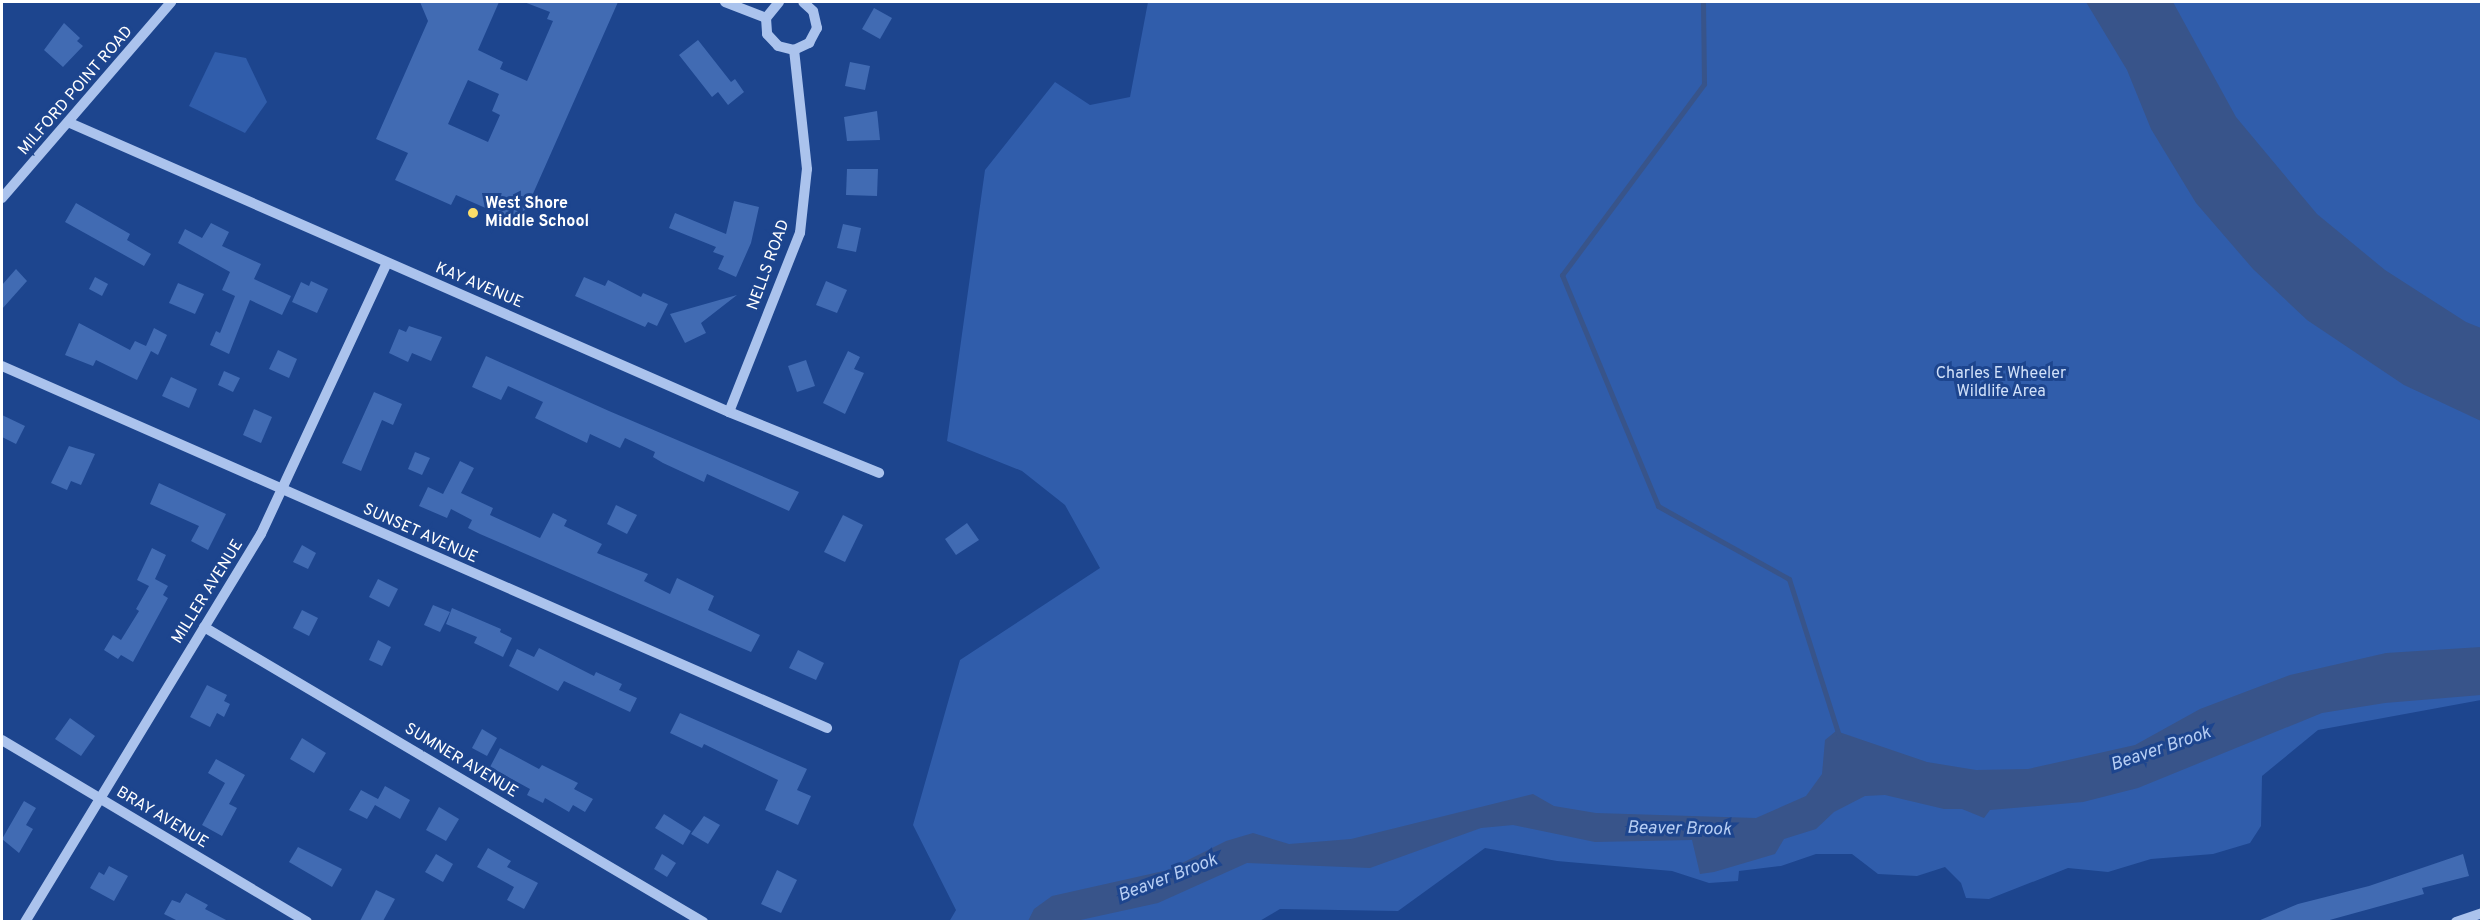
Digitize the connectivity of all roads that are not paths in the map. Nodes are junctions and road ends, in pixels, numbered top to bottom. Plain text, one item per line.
1 (171, 2) edge
2 (725, 2) edge
3 (779, 2) edge
4 (807, 2) edge
5 (766, 18) junction
6 (794, 50) junction
7 (70, 123) junction
8 (2, 198) edge
9 (387, 262) junction
10 (2, 366) edge
11 (729, 412) junction
12 (879, 473) dead end
13 (285, 491) junction
14 (204, 627) junction
15 (827, 728) dead end
16 (2, 740) edge
17 (99, 797) junction
18 (2481, 914) edge
19 (25, 921) edge
20 (307, 921) edge
21 (703, 921) edge
22 (2456, 921) edge

1 - 7 street, MILFORD POINT ROAD
2 - 5 street
3 - 5 street
4 - 6 street
5 - 6 street
6 - 11 street, NELLS ROAD
7 - 8 street, MILFORD POINT ROAD
7 - 9 street, KAY AVENUE
9 - 11 street, KAY AVENUE
9 - 13 street, MILLER AVENUE
10 - 13 street, SUNSET AVENUE
11 - 12 street, KAY AVENUE
13 - 14 street, MILLER AVENUE
13 - 15 street, SUNSET AVENUE
14 - 17 street, MILLER AVENUE
14 - 21 street, SUMNER AVENUE
16 - 17 street, BRAY AVENUE
17 - 19 street, MILLER AVENUE
17 - 20 street, BRAY AVENUE
18 - 22 street

